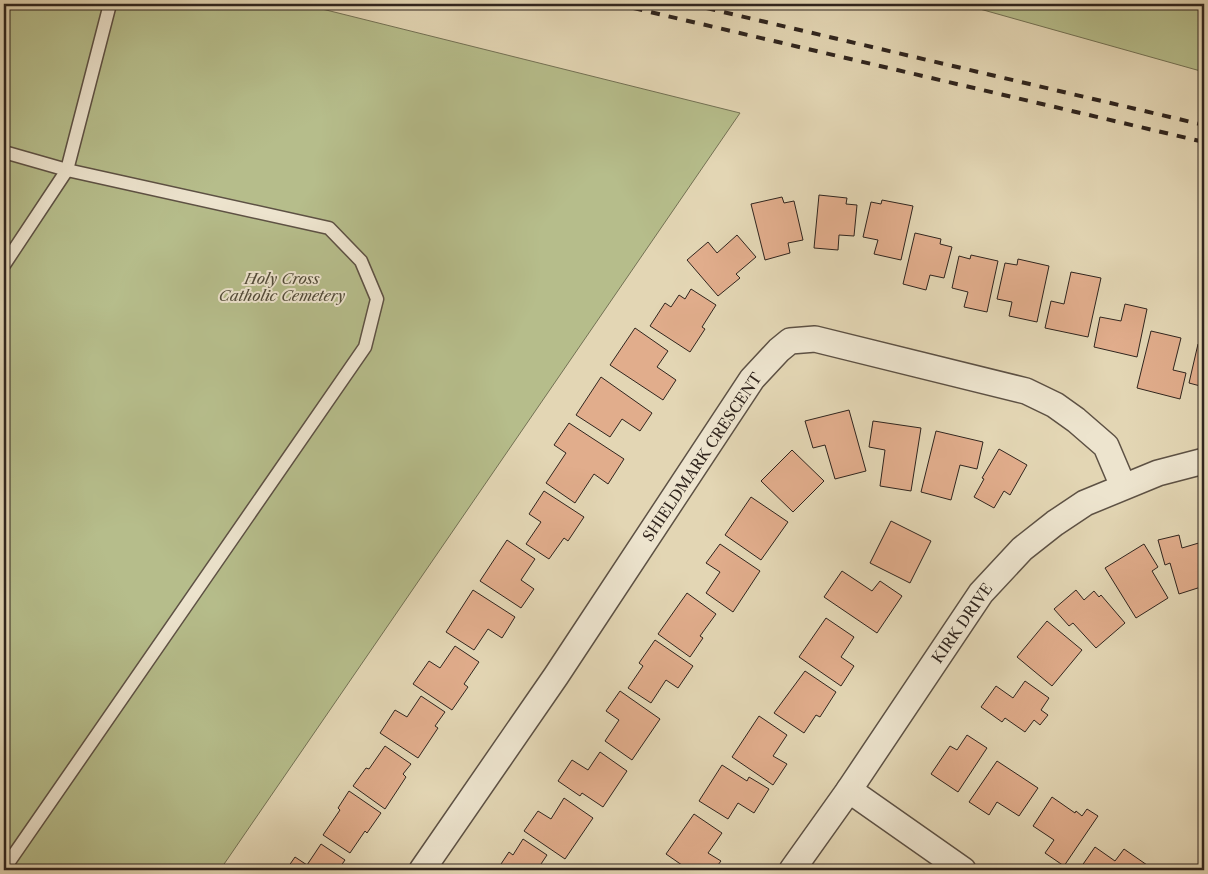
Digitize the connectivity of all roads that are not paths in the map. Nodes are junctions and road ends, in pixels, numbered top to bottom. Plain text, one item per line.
1 (110, 4) edge
2 (4, 152) edge
3 (68, 170) junction
4 (4, 265) edge
5 (1204, 461) edge
6 (1123, 486) junction
7 (849, 790) junction
8 (4, 869) edge
9 (422, 870) edge
10 (792, 870) edge
11 (963, 870) edge

1 - 3 lane
2 - 3 lane
3 - 4 lane
3 - 8 lane
5 - 6 street, KIRK DRIVE
6 - 7 street, KIRK DRIVE
6 - 9 street, SHIELDMARK CRESCENT
7 - 10 street, KIRK DRIVE
7 - 11 street

